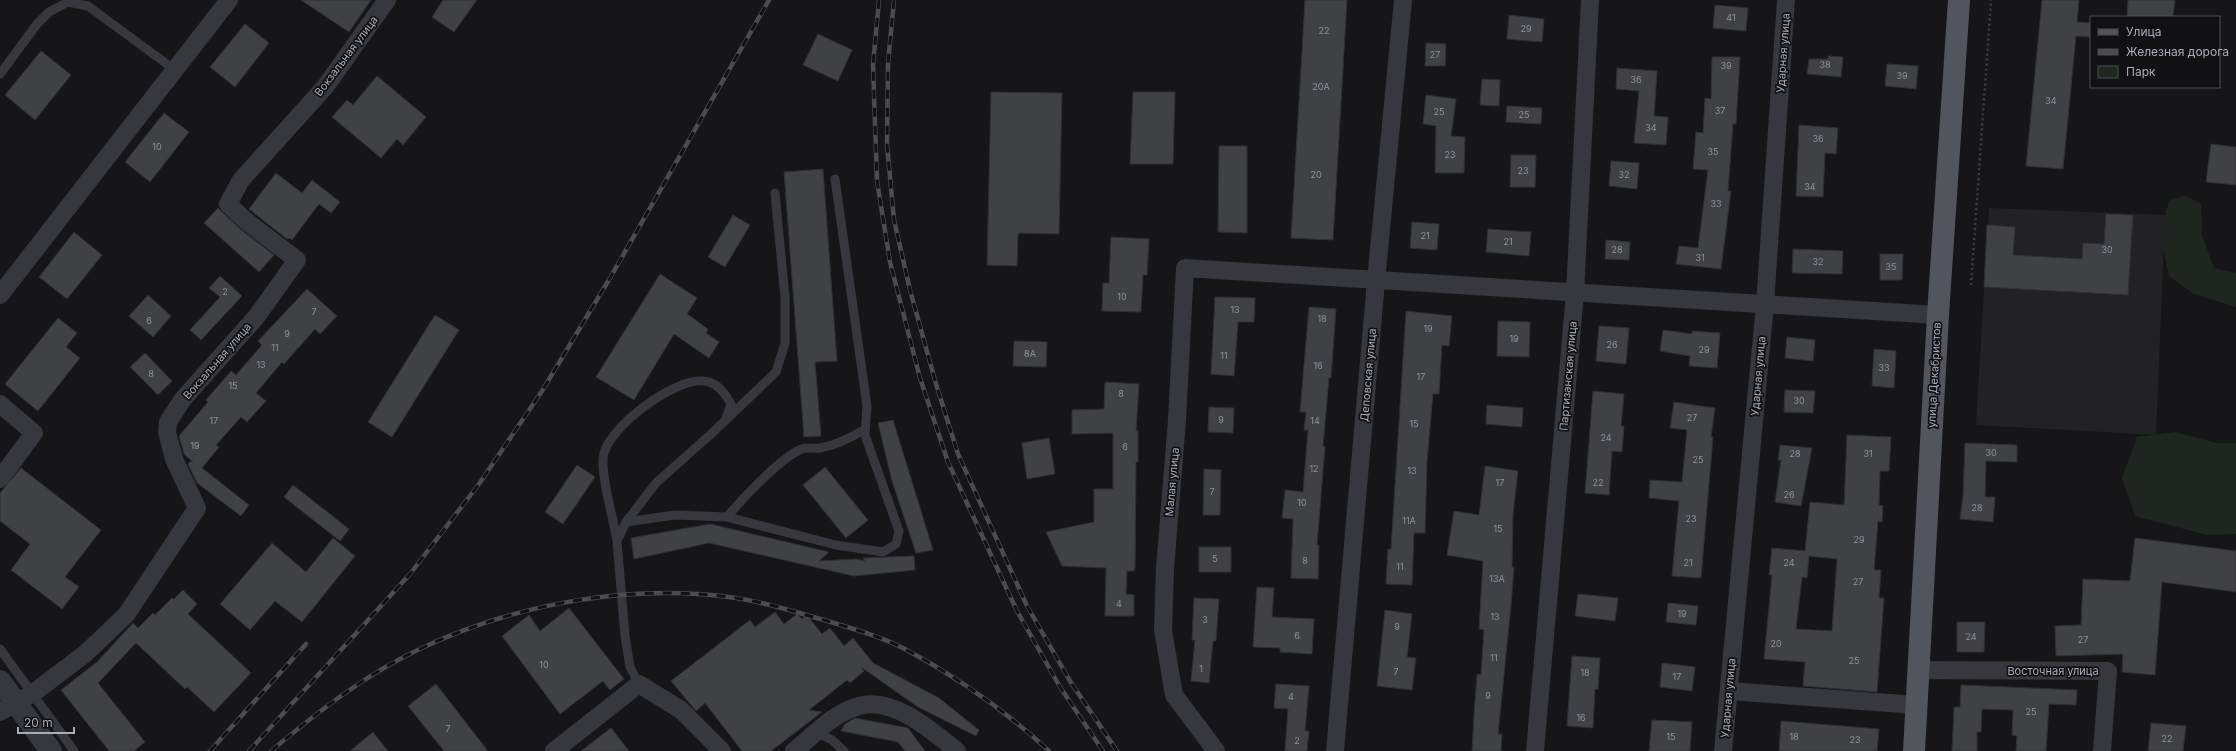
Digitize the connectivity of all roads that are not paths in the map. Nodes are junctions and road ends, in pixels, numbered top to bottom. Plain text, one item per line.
1 (229, 0) edge
2 (387, 0) edge
3 (1403, 0) edge
4 (1590, 0) edge
5 (1786, 0) edge
6 (1959, 0) edge
7 (175, 70) junction
8 (0, 74) edge
9 (835, 180) dead end
10 (775, 193) dead end
11 (1376, 281) junction
12 (1575, 293) junction
13 (0, 295) edge
14 (1765, 304) junction
15 (1938, 315) junction
16 (0, 404) edge
17 (725, 422) junction
18 (865, 429) junction
19 (0, 479) edge
20 (727, 517) junction
21 (626, 522) junction
22 (617, 541) junction
23 (0, 648) edge
24 (1918, 670) junction
25 (0, 681) edge
26 (639, 684) junction
27 (1729, 691) junction
28 (32, 694) junction
29 (1916, 705) junction
30 (0, 712) edge
31 (816, 732) junction
32 (51, 751) edge
33 (74, 751) edge
34 (554, 751) edge
35 (722, 751) edge
36 (794, 751) edge
37 (844, 751) edge
38 (957, 751) edge
39 (1216, 751) edge
40 (1335, 751) edge
41 (1535, 751) edge
42 (1723, 751) edge
43 (1914, 751) edge
44 (2102, 751) edge

1 - 7 street
2 - 28 street, Вокзальная улица
3 - 11 street, Деповская улица
4 - 12 street, Партизанская улица
5 - 14 street, Ударная улица
6 - 15 main road, улица Декабристов
7 - 8 lane
7 - 13 street
9 - 18 lane
10 - 17 lane
11 - 12 street
11 - 39 street, Малая улица
11 - 40 street, Деповская улица
12 - 14 street
12 - 41 street, Партизанская улица
14 - 15 street
14 - 27 street, Ударная улица
15 - 24 main road, улица Декабристов
16 - 19 street
17 - 21 lane
17 - 22 lane
18 - 20 lane
18 - 20 lane
20 - 21 lane
21 - 22 lane
22 - 26 lane
23 - 28 lane
24 - 29 main road, улица Декабристов
24 - 44 street, Восточная улица
25 - 32 street, bridge
26 - 34 street
26 - 35 street
27 - 29 street
27 - 42 street, Ударная улица
28 - 30 street
28 - 33 lane
29 - 43 main road, улица Декабристов
31 - 36 street
31 - 37 lane
31 - 38 street

